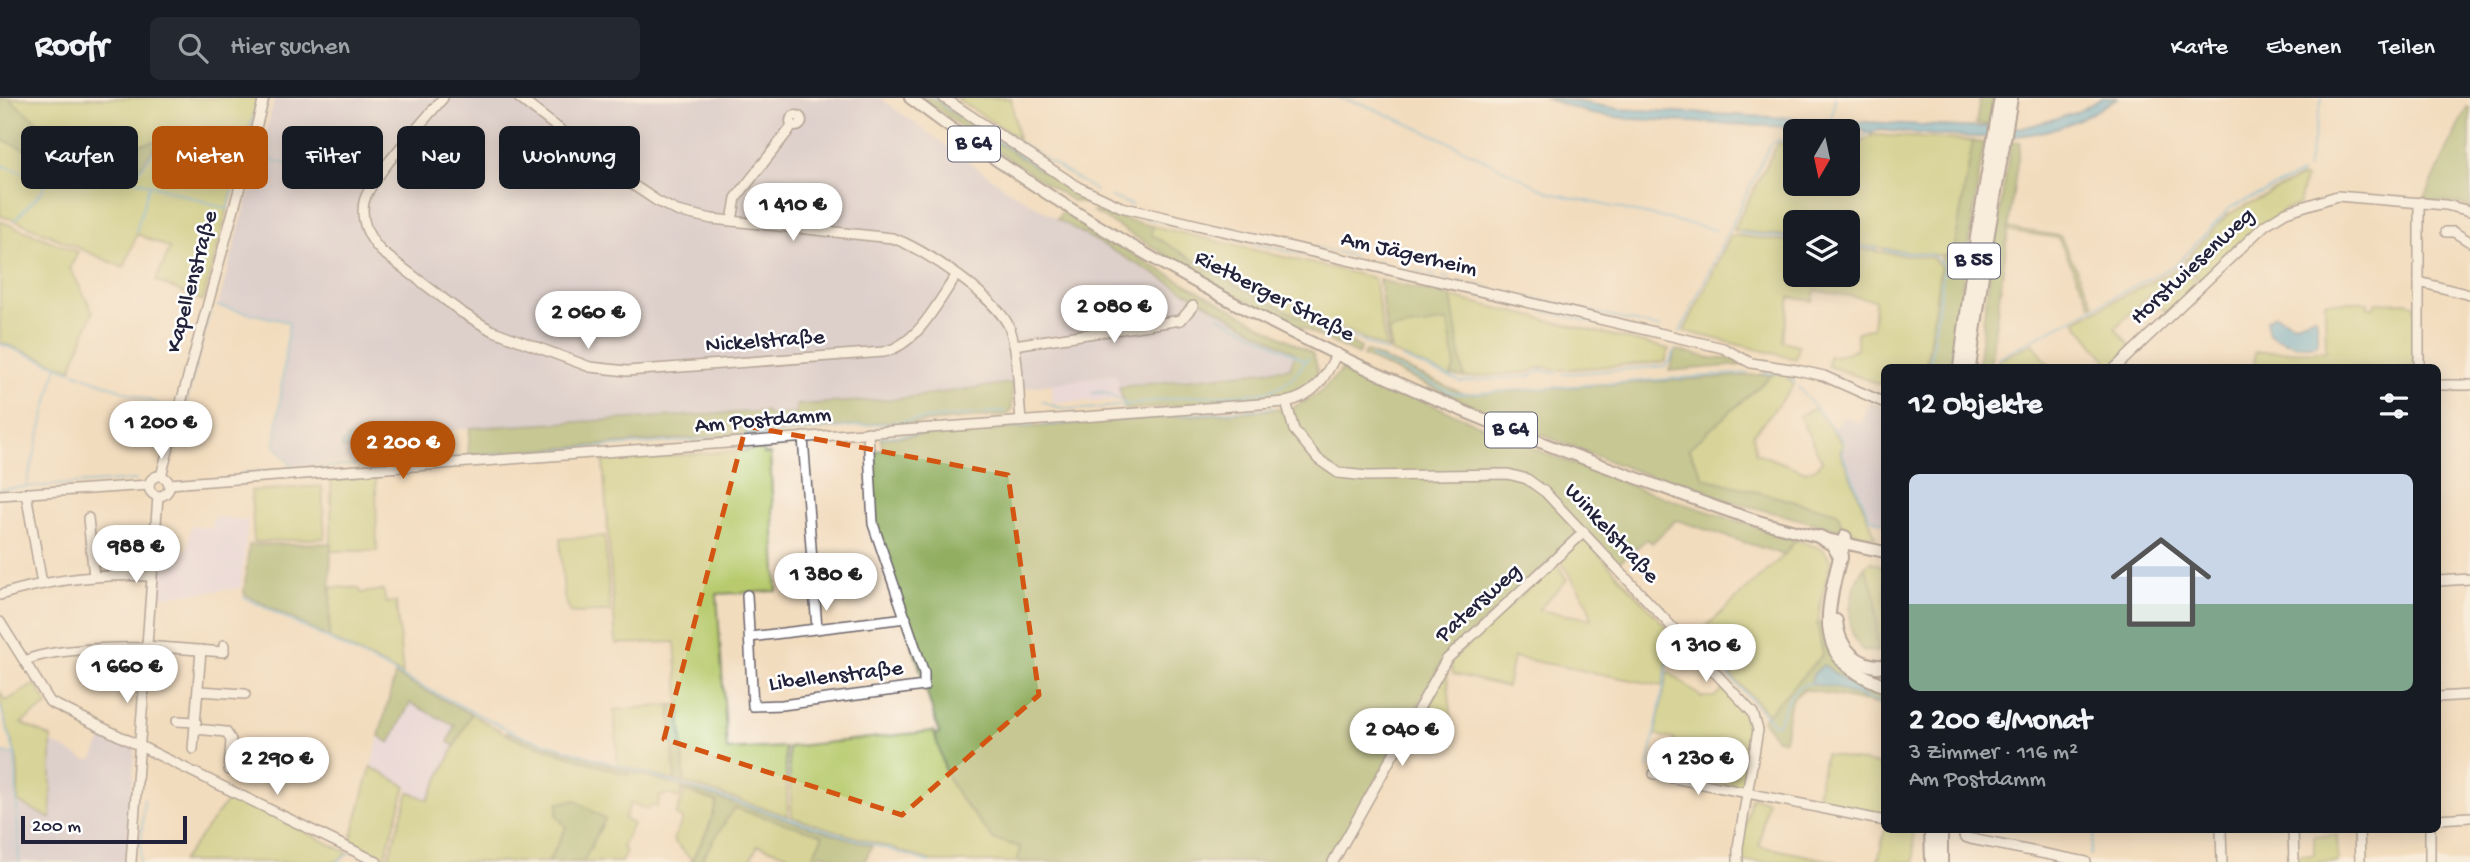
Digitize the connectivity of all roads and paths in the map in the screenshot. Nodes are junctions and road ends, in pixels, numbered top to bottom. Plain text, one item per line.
1 (264, 98) edge
2 (443, 98) edge
3 (519, 98) edge
4 (910, 98) edge
5 (944, 98) edge
6 (2005, 104) edge
7 (793, 125) dead end
8 (1995, 155) junction
9 (2421, 202) junction
10 (2470, 211) edge
11 (732, 221) junction
12 (2446, 232) dead end
13 (2470, 242) edge
14 (956, 276) junction
15 (2418, 282) junction
16 (2470, 295) edge
17 (1193, 306) dead end
18 (1014, 345) junction
19 (1337, 353) junction
20 (1961, 364) edge
21 (1969, 364) edge
22 (2119, 364) edge
23 (2419, 364) edge
24 (2470, 384) edge
25 (2441, 385) edge
26 (1881, 400) edge
27 (1286, 402) junction
28 (1021, 420) junction
29 (868, 432) junction
30 (803, 437) junction
31 (161, 476) junction
32 (1647, 481) junction
33 (169, 484) junction
34 (149, 485) junction
35 (26, 493) junction
36 (0, 495) edge
37 (158, 496) junction
38 (88, 519) dead end
39 (1584, 533) junction
40 (1820, 537) junction
41 (1849, 541) junction
42 (1881, 545) edge
43 (1881, 551) edge
44 (1840, 558) junction
45 (151, 576) junction
46 (94, 577) junction
47 (2470, 579) edge
48 (2441, 581) edge
49 (42, 584) junction
50 (0, 595) edge
51 (747, 595) dead end
52 (906, 618) junction
53 (0, 622) edge
54 (817, 629) junction
55 (750, 637) junction
56 (224, 645) dead end
57 (146, 647) junction
58 (201, 650) junction
59 (25, 661) junction
60 (1881, 666) edge
61 (1881, 684) edge
62 (199, 691) junction
63 (245, 694) dead end
64 (2470, 695) edge
65 (2441, 697) edge
66 (177, 721) dead end
67 (196, 726) junction
68 (139, 747) junction
69 (193, 749) dead end
70 (229, 770) dead end
71 (1654, 774) dead end
72 (1748, 792) junction
73 (2470, 817) edge
74 (2441, 819) edge
75 (1881, 820) edge
76 (1937, 833) edge
77 (1938, 833) edge
78 (1963, 833) edge
79 (2221, 833) edge
80 (2293, 833) edge
81 (2359, 833) edge
82 (2430, 833) edge
83 (131, 862) edge
84 (377, 862) edge
85 (1333, 862) edge
86 (1738, 862) edge
87 (1932, 862) edge
88 (1941, 862) edge
89 (2086, 862) edge
90 (2222, 862) edge
91 (2294, 862) edge
92 (2360, 862) edge
93 (2430, 862) edge

1 - 31 street, Kapellenstraße
2 - 14 street, Nickelstraße
3 - 11 street
4 - 19 main road, Rietberger Straße / B 64
5 - 26 street, Am Jägerheim
6 - 8 highway, B 55
7 - 11 street
8 - 20 highway, B 55
8 - 21 highway, B 55
9 - 10 street, Horstwiesenweg
9 - 15 street
9 - 22 street, Horstwiesenweg
11 - 14 street
12 - 13 street
14 - 18 street
15 - 16 street
15 - 23 street
17 - 18 street
18 - 28 street
19 - 27 street, Am Postdamm
19 - 32 main road, Rietberger Straße / B 64
24 - 25 street
27 - 28 street, Am Postdamm
27 - 39 street, Winkelstraße
28 - 29 street, Am Postdamm
29 - 30 street, Am Postdamm
29 - 52 street
30 - 33 street, Am Postdamm
30 - 54 street
31 - 33 street
31 - 34 street
32 - 40 main road, Rietberger Straße / B 64
32 - 41 main road, Rietberger Straße / B 64
33 - 37 street
34 - 35 street
34 - 37 street
35 - 36 street
35 - 49 street
37 - 45 street
38 - 46 street
39 - 72 street, Winkelstraße
39 - 85 street, Patersweg
40 - 41 main road, Rietberger Straße / B 64
40 - 44 highway
41 - 42 main road, Rietberger Straße / B 64
41 - 43 main road, Rietberger Straße / B 64
41 - 44 highway
41 - 60 highway
44 - 61 highway
45 - 46 street
45 - 57 street
46 - 49 street
47 - 48 street
49 - 50 street
51 - 55 street
52 - 54 street
52 - 55 street, Libellenstraße
53 - 59 street
54 - 55 street
56 - 58 street
57 - 58 street
57 - 59 street
57 - 68 street
58 - 62 street
59 - 68 street
62 - 63 street
62 - 67 street
64 - 65 street
66 - 67 street
67 - 69 street
67 - 70 street
68 - 83 street
68 - 84 street
71 - 72 street
72 - 75 street
72 - 86 street, Winkelstraße
73 - 74 street
76 - 87 highway
77 - 88 highway
78 - 89 street
79 - 90 street
80 - 91 street
81 - 92 street
82 - 93 street

